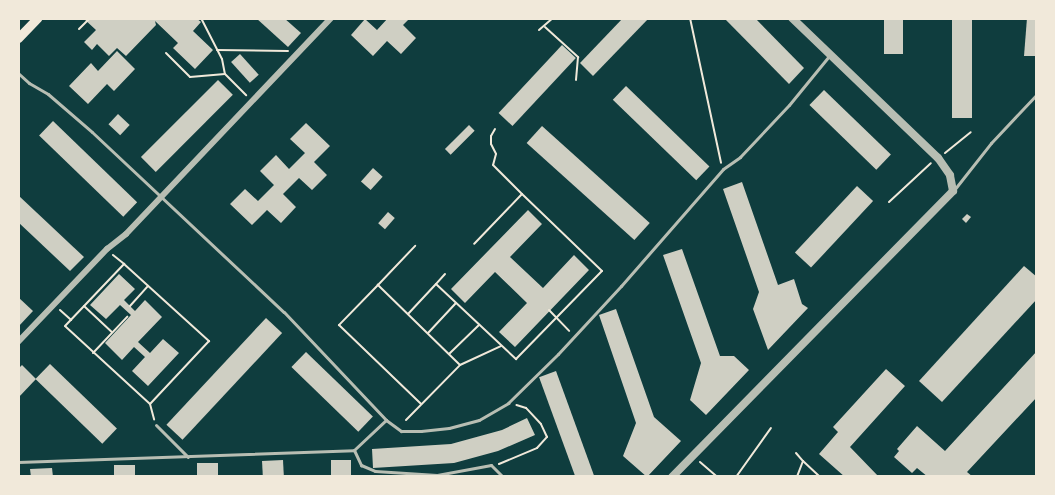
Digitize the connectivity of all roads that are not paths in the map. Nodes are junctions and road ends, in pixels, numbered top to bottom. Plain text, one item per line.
1 (37, 18) edge
2 (331, 18) edge
3 (792, 18) edge
4 (18, 38) edge
5 (830, 56) junction
6 (18, 73) edge
7 (1037, 94) edge
8 (953, 191) junction
9 (160, 197) junction
10 (18, 342) edge
11 (386, 420) junction
12 (156, 425) road end
13 (354, 450) junction
14 (188, 457) junction
15 (18, 462) edge
16 (503, 477) edge
17 (672, 477) edge

1 - 4 main road
2 - 9 street
3 - 5 street
5 - 8 street
5 - 11 lane
6 - 9 lane
7 - 8 lane
8 - 17 street
9 - 10 street
9 - 11 lane
11 - 13 lane
12 - 14 lane
13 - 14 lane
13 - 16 lane
14 - 15 lane

